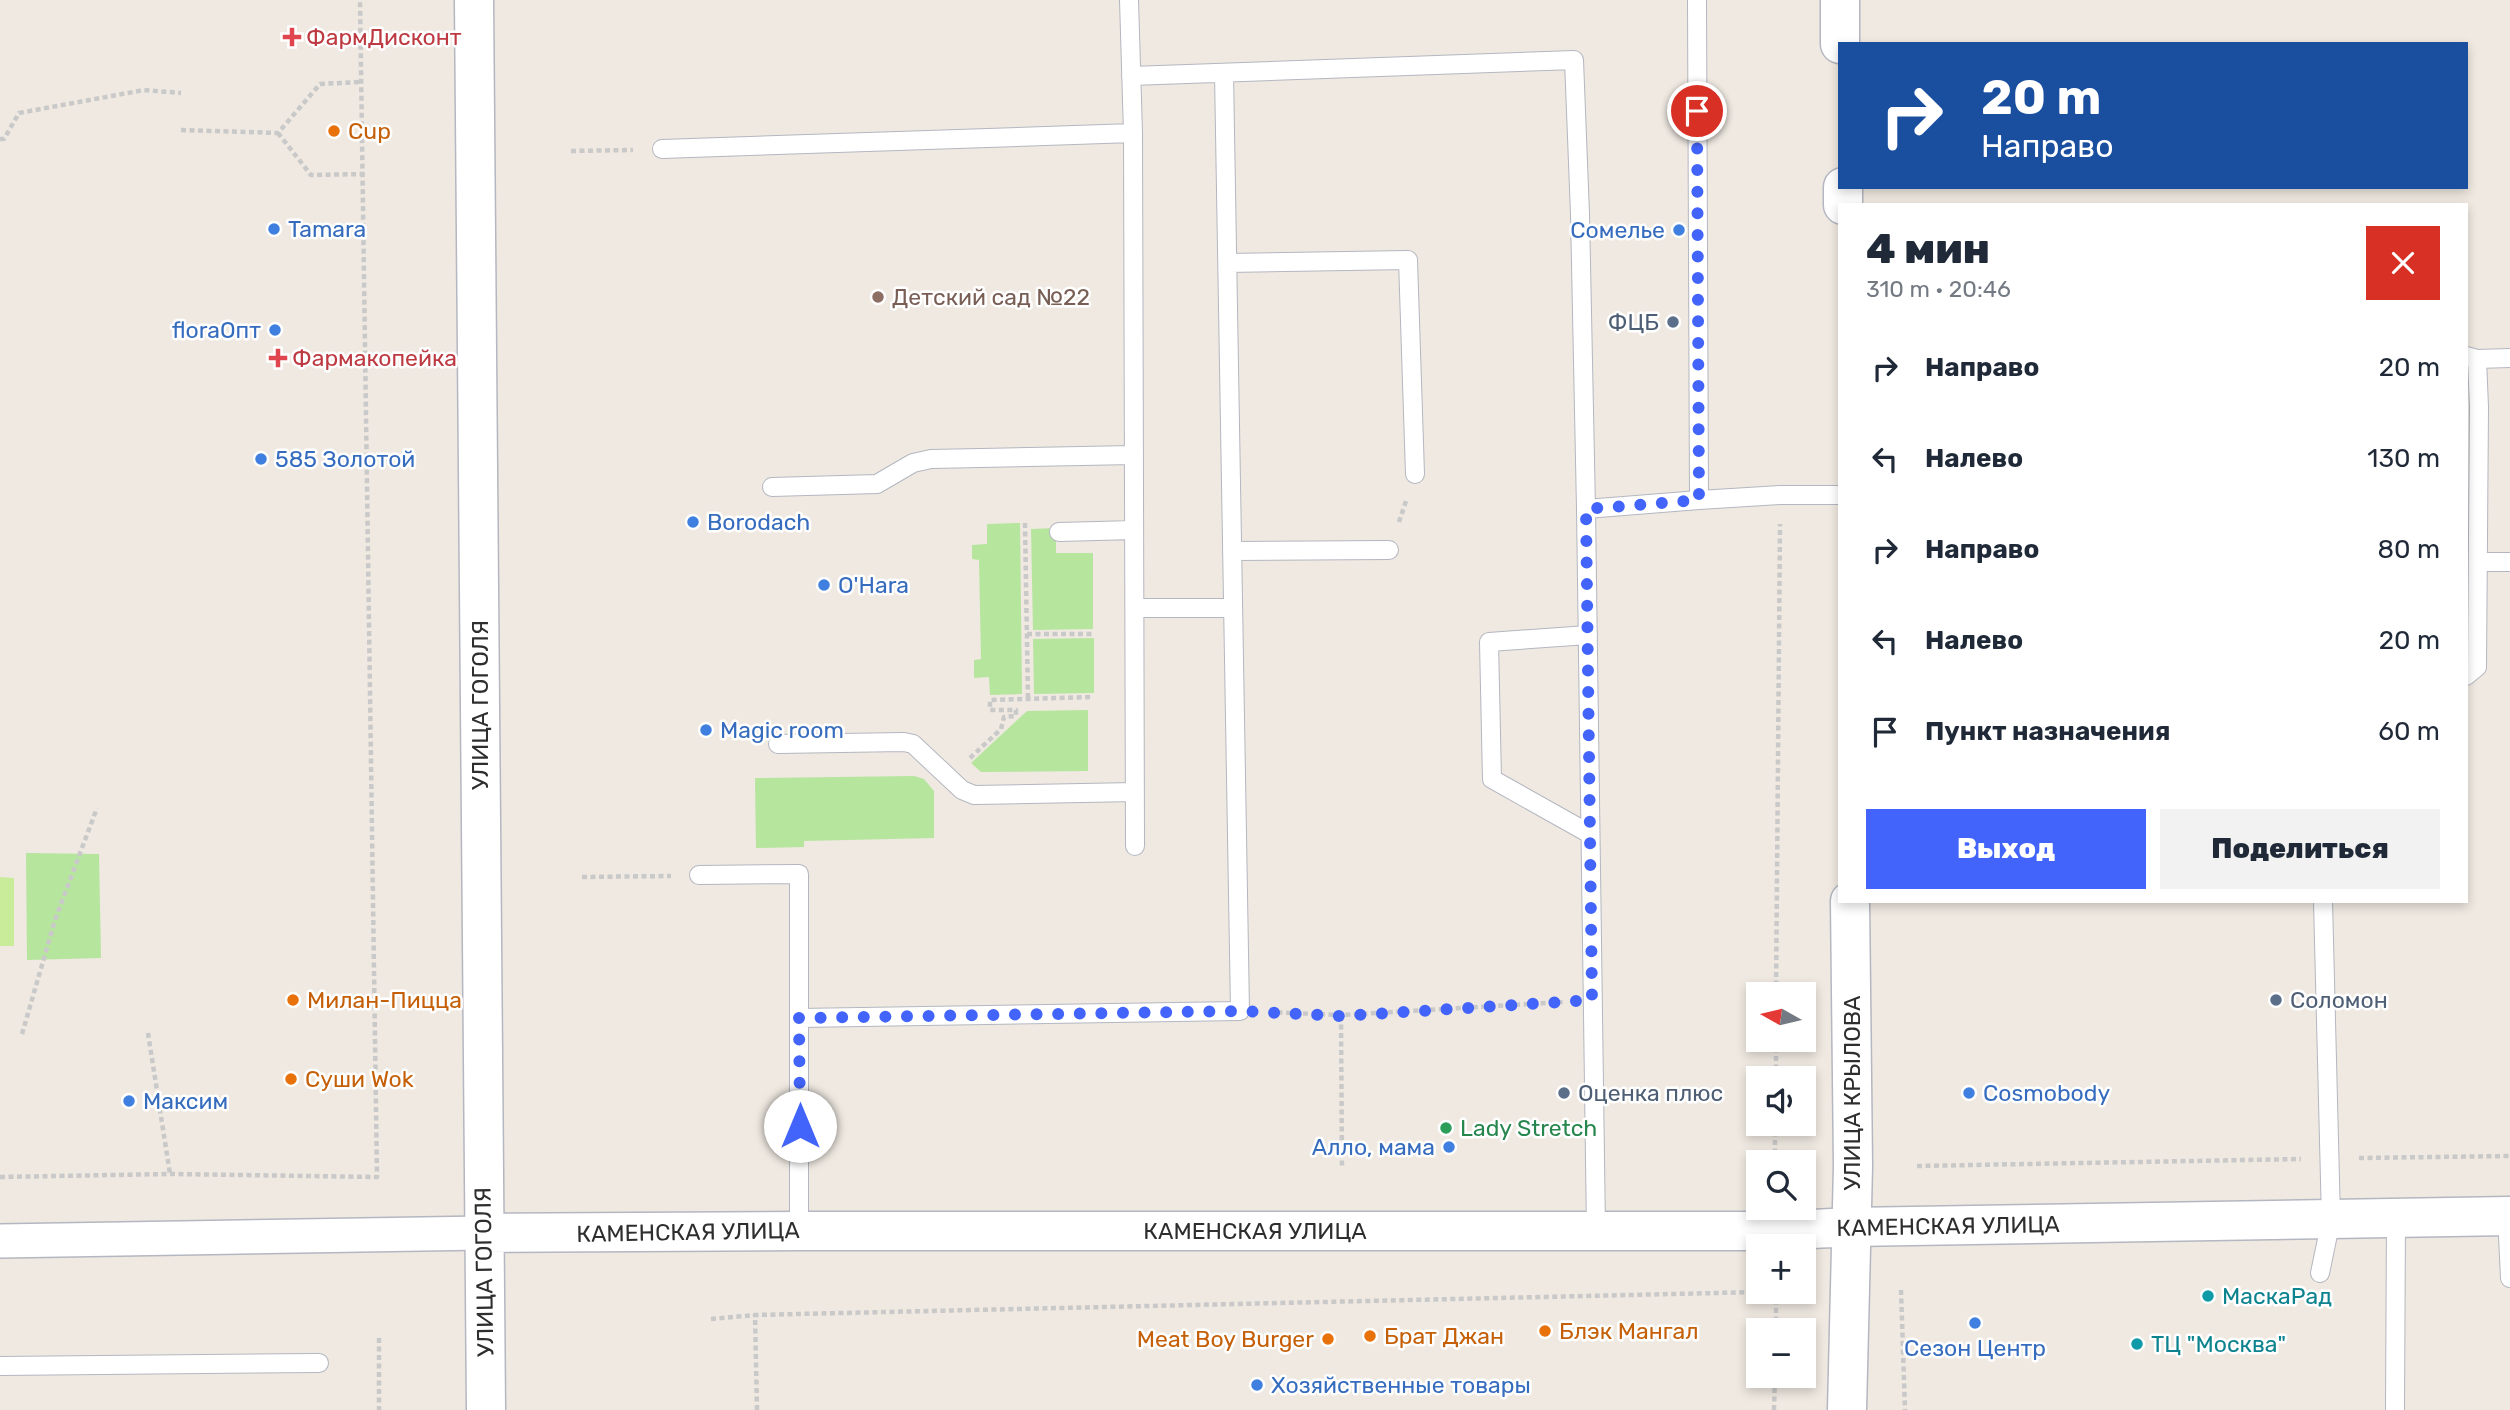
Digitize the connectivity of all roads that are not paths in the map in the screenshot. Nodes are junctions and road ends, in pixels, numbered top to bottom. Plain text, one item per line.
1 (474, 0) edge
2 (1129, 0) edge
3 (1697, 0) edge
4 (1840, 0) edge
5 (1840, 42) edge
6 (1224, 73) junction
7 (1131, 76) junction
8 (1133, 133) junction
9 (662, 149) road end
10 (1228, 263) junction
11 (2471, 357) edge
12 (2510, 358) edge
13 (1134, 455) junction
14 (1415, 474) road end
15 (772, 487) dead end
16 (1838, 495) edge
17 (1699, 500) junction
18 (1586, 509) junction
19 (1134, 530) junction
20 (1059, 532) dead end
21 (1389, 550) road end
22 (1232, 551) junction
23 (2479, 562) junction
24 (2510, 562) edge
25 (1135, 608) junction
26 (1233, 608) junction
27 (1588, 635) junction
28 (2468, 674) edge
29 (778, 744) dead end
30 (1135, 792) junction
31 (1590, 834) junction
32 (1135, 846) dead end
33 (699, 875) road end
34 (1850, 903) edge
35 (2323, 903) edge
36 (799, 1018) junction
37 (2508, 1216) edge
38 (2396, 1218) junction
39 (2331, 1220) junction
40 (1851, 1227) junction
41 (799, 1231) junction
42 (1595, 1231) junction
43 (483, 1233) junction
44 (0, 1241) edge
45 (2320, 1273) dead end
46 (2510, 1278) edge
47 (319, 1363) dead end
48 (0, 1366) edge
49 (486, 1410) edge
50 (1847, 1410) edge
51 (2395, 1410) edge

1 - 43 street, УЛИЦА ГОГОЛЯ
2 - 7 lane
3 - 17 lane
4 - 5 street
6 - 7 lane
6 - 10 lane
6 - 18 lane
7 - 8 lane
8 - 9 lane
8 - 13 lane
10 - 14 lane
10 - 22 lane
11 - 12 lane
11 - 23 lane
13 - 15 lane
13 - 19 lane
16 - 17 lane
17 - 18 lane
18 - 27 lane
19 - 20 lane
19 - 25 lane
21 - 22 lane
22 - 26 lane
23 - 24 lane
23 - 28 lane
25 - 26 lane
25 - 30 lane
26 - 36 lane
27 - 31 lane
27 - 31 lane
29 - 30 lane
30 - 32 lane
31 - 42 lane
33 - 36 lane
34 - 40 street, УЛИЦА КРЫЛОВА
35 - 39 lane
36 - 41 lane
37 - 38 street, КАМЕНСКАЯ УЛИЦА
37 - 46 lane
38 - 39 street, КАМЕНСКАЯ УЛИЦА
38 - 51 lane
39 - 40 street, КАМЕНСКАЯ УЛИЦА
39 - 45 lane
40 - 42 street, КАМЕНСКАЯ УЛИЦА
40 - 50 street, УЛИЦА КРЫЛОВА
41 - 42 street, КАМЕНСКАЯ УЛИЦА
41 - 43 street, КАМЕНСКАЯ УЛИЦА
43 - 44 street, КАМЕНСКАЯ УЛИЦА
43 - 49 street, УЛИЦА ГОГОЛЯ
47 - 48 lane

